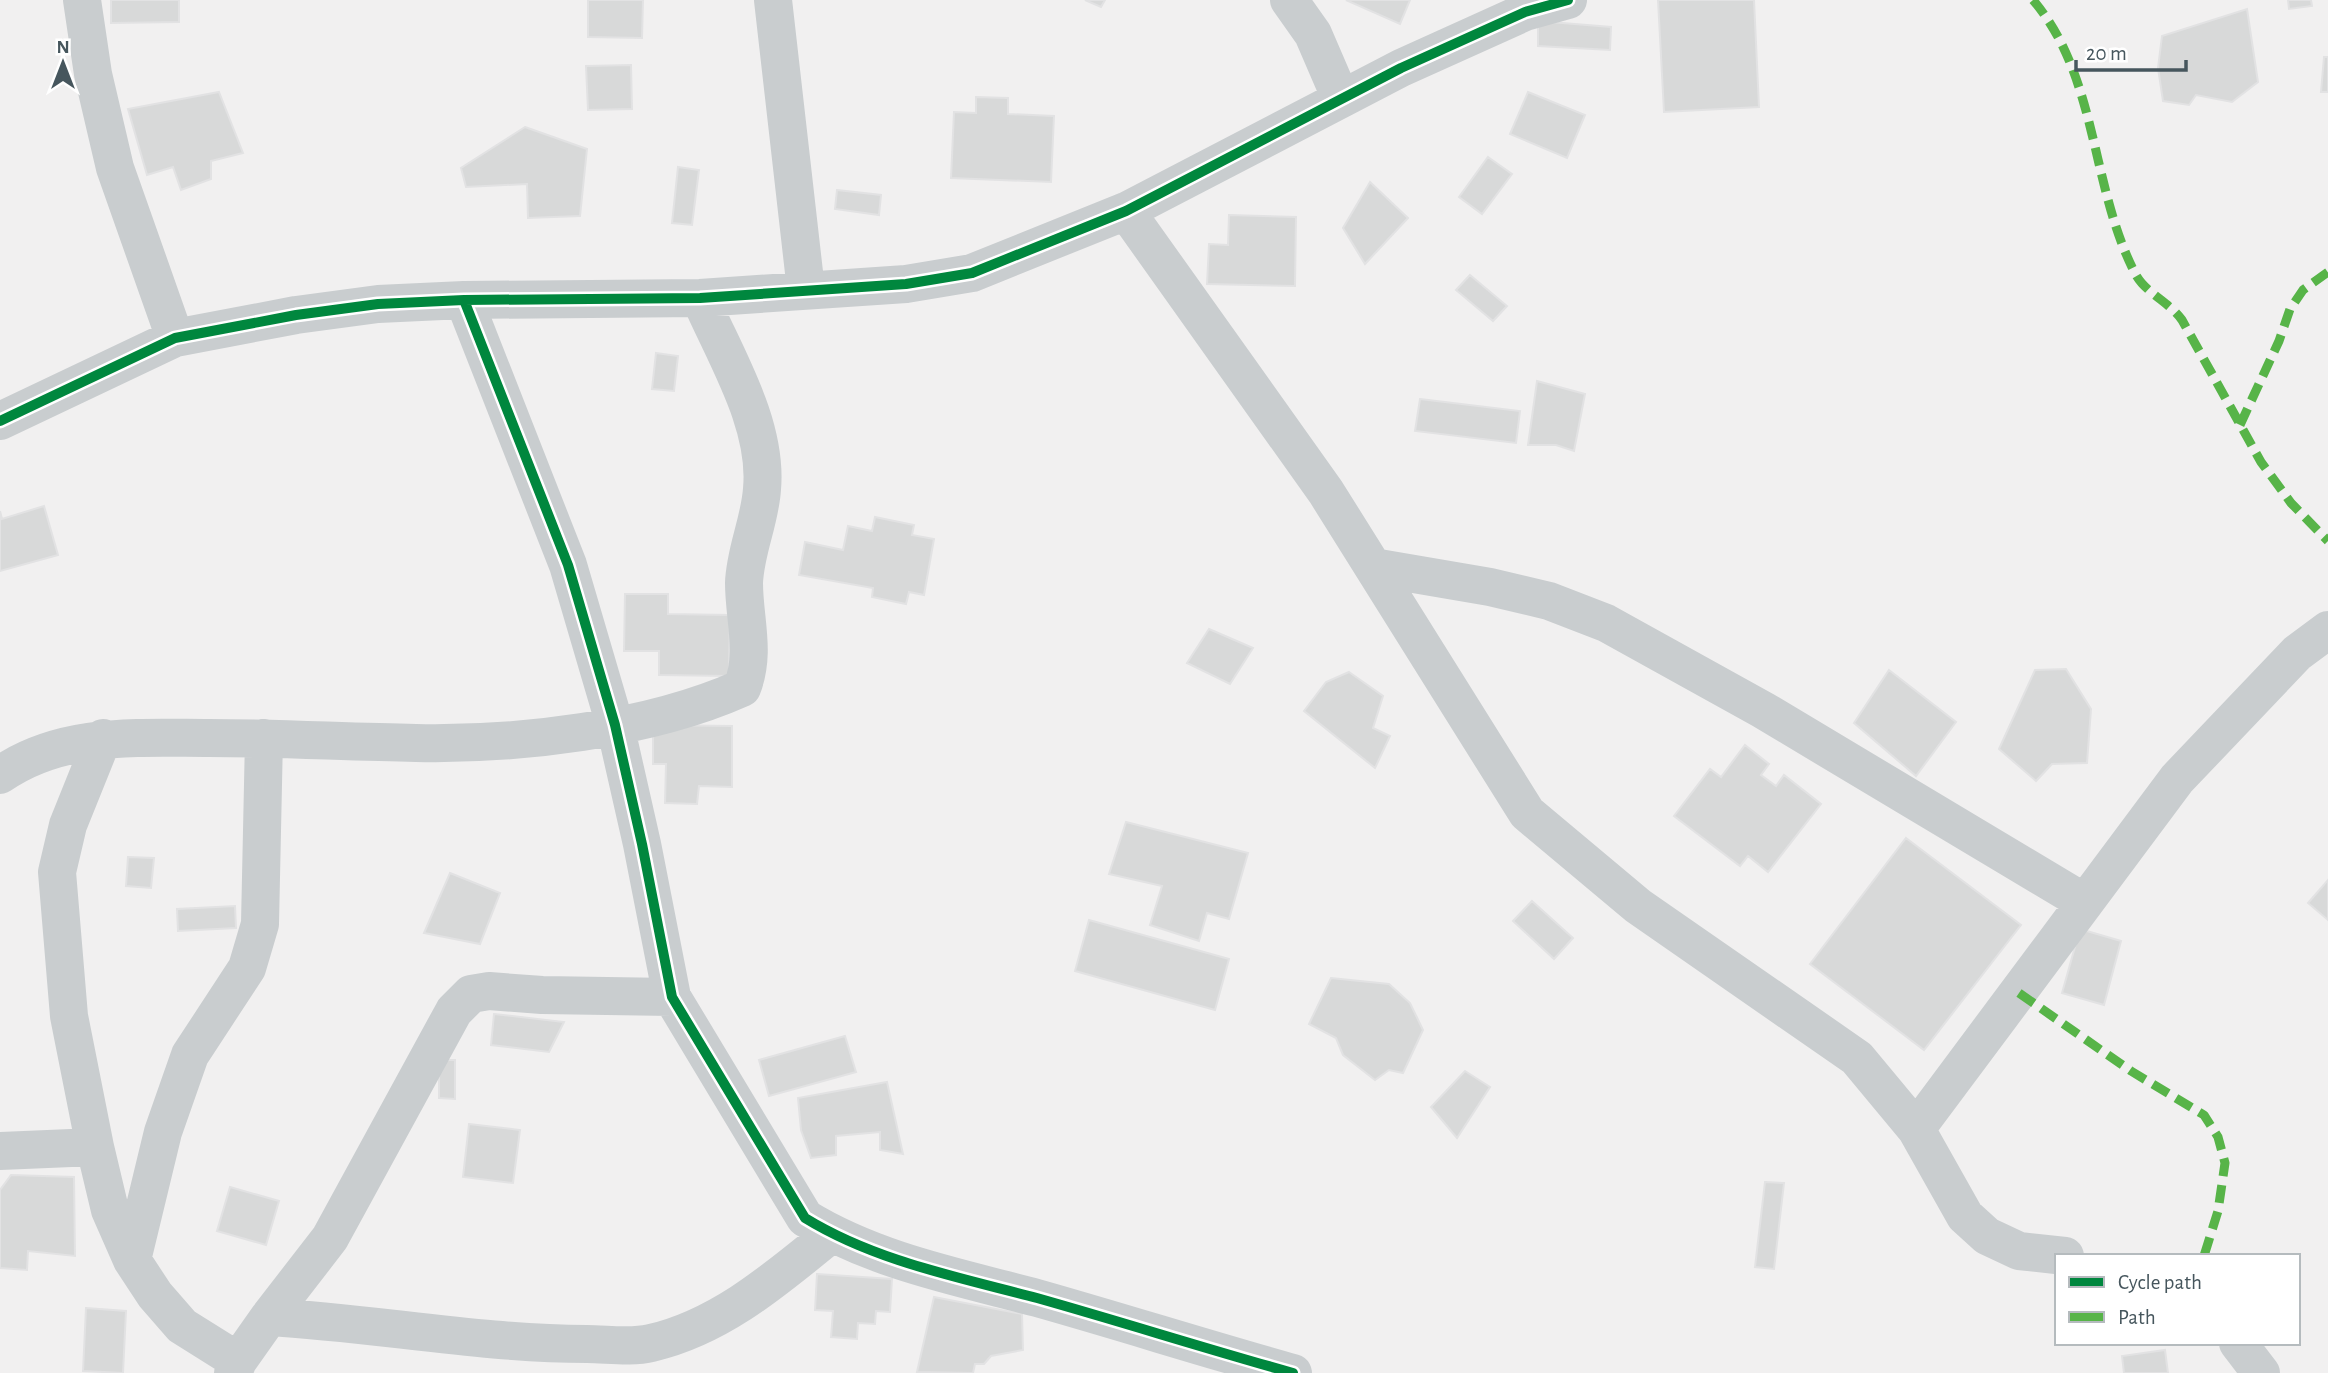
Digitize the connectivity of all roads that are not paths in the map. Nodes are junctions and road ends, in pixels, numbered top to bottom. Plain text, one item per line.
1 (82, 0) edge
2 (773, 0) edge
3 (1289, 0) edge
4 (1568, 0) edge
5 (1341, 99) junction
6 (1126, 211) junction
7 (806, 290) junction
8 (700, 298) junction
9 (464, 300) junction
10 (176, 338) junction
11 (0, 421) edge
12 (1373, 567) junction
13 (2328, 630) edge
14 (615, 725) junction
15 (103, 738) junction
16 (264, 738) junction
17 (0, 775) edge
18 (2084, 902) junction
19 (672, 997) junction
20 (1916, 1129) junction
21 (95, 1147) junction
22 (0, 1151) edge
23 (831, 1234) junction
24 (2055, 1255) edge
25 (132, 1260) junction
26 (269, 1317) junction
27 (2240, 1345) edge
28 (236, 1367) edge
29 (1293, 1373) edge
30 (2261, 1373) edge

1 - 10 street
2 - 7 street
3 - 5 street
4 - 5 street
5 - 6 street
6 - 7 street
6 - 12 street
7 - 8 street
8 - 9 street
8 - 14 street
9 - 10 street
9 - 14 street
10 - 11 street
12 - 18 street
12 - 20 street
13 - 18 street
14 - 16 street
14 - 19 street
15 - 16 street
15 - 17 street
15 - 21 street
16 - 25 street
18 - 20 street
19 - 23 street
19 - 26 street
20 - 24 street
21 - 22 street
21 - 25 street
23 - 26 street
23 - 29 street
25 - 28 street
26 - 28 street
27 - 30 street

